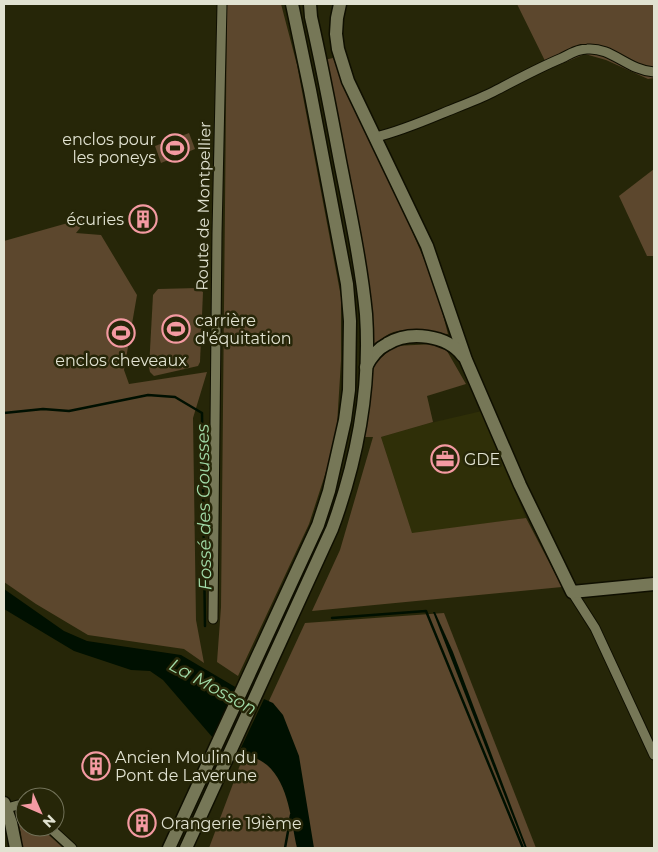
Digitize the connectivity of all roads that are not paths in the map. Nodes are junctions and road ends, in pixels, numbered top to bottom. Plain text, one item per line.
1 (222, 4) edge
2 (292, 4) edge
3 (310, 4) edge
4 (340, 4) edge
5 (654, 72) edge
6 (376, 136) junction
7 (456, 329) junction
8 (452, 345) junction
9 (466, 360) junction
10 (366, 367) junction
11 (654, 584) edge
12 (572, 592) junction
13 (213, 619) dead end
14 (654, 755) edge
15 (5, 806) edge
16 (60, 837) edge
17 (16, 848) edge
18 (72, 848) edge
19 (169, 848) edge
20 (186, 848) edge

1 - 13 street, Route de Montpellier
2 - 19 main road
3 - 10 main road
4 - 6 main road
5 - 6 street
6 - 7 main road
7 - 8 main road
7 - 9 main road
8 - 9 main road
8 - 10 main road
9 - 12 main road
10 - 20 main road
11 - 12 main road
12 - 14 street
15 - 17 main road
16 - 18 street

